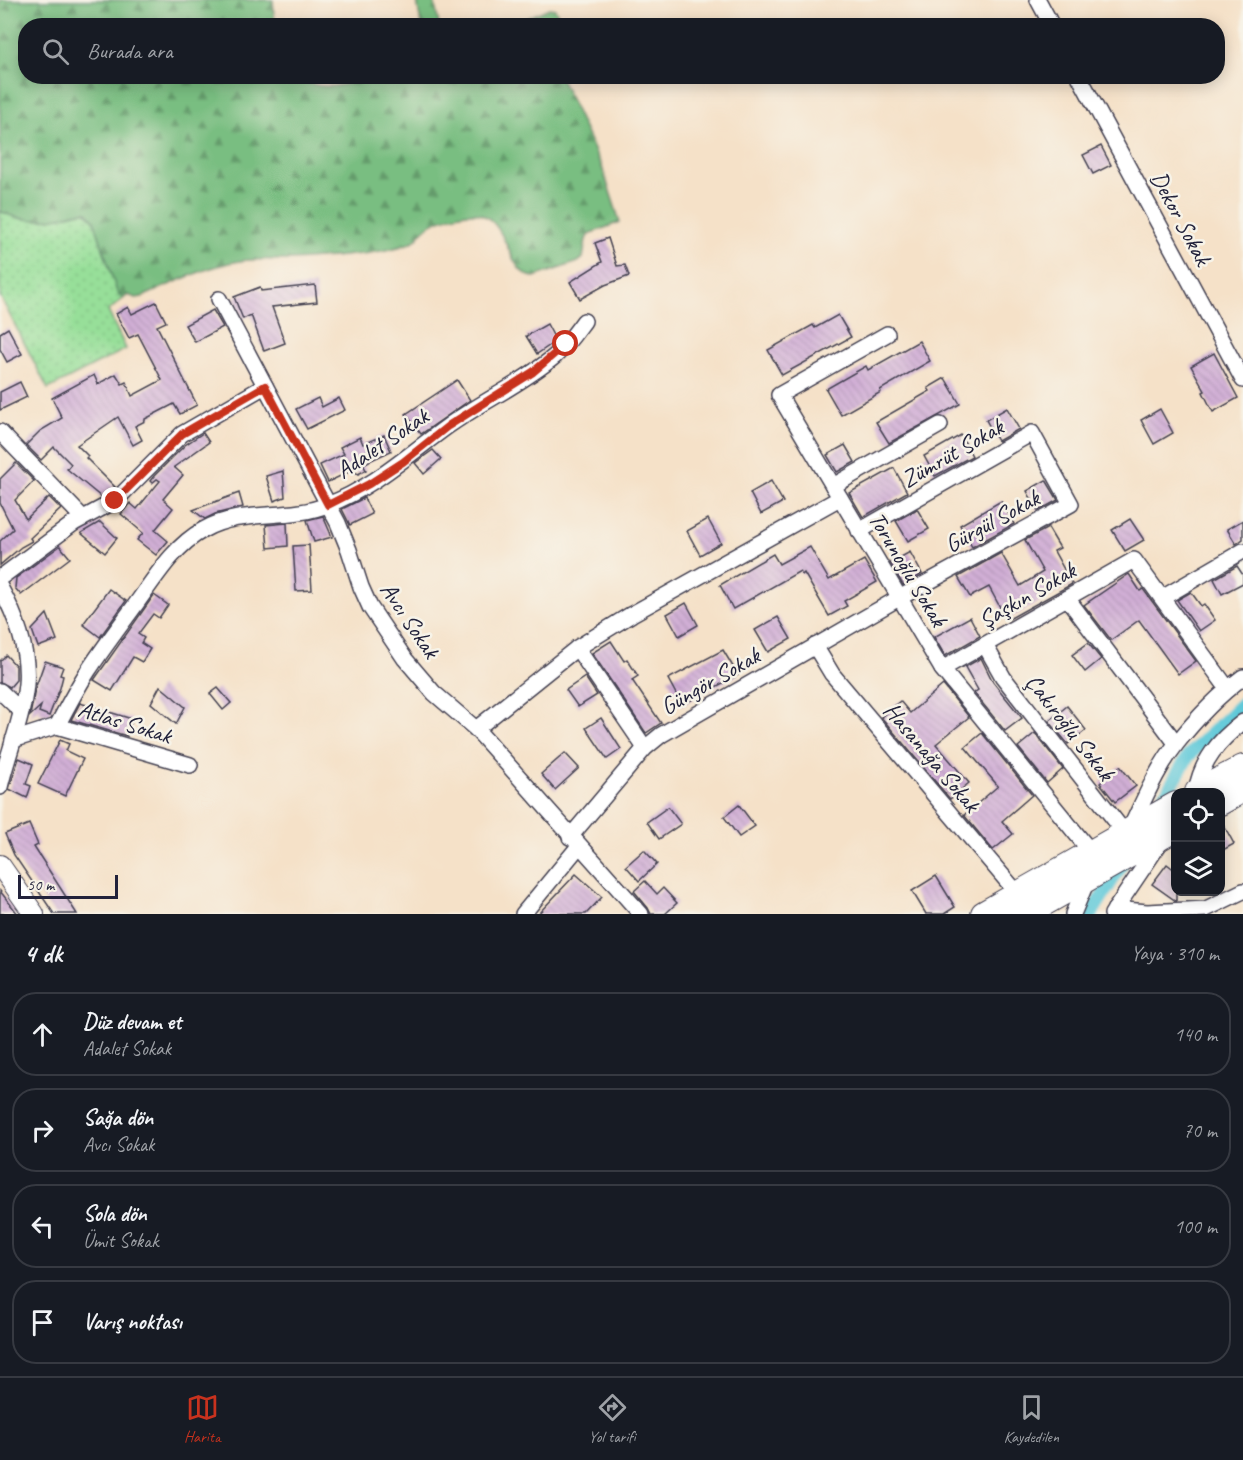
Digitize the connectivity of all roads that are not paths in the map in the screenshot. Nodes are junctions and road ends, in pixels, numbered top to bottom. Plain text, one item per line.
1 (1038, 0) edge
2 (1048, 18) edge
3 (1083, 84) edge
4 (219, 299) dead end
5 (584, 321) dead end
6 (887, 334) dead end
7 (1243, 381) edge
8 (265, 386) junction
9 (940, 425) dead end
10 (0, 432) edge
11 (1051, 468) joint
12 (836, 492) junction
13 (328, 505) junction
14 (83, 518) junction
15 (859, 531) junction
16 (1243, 551) edge
17 (0, 578) edge
18 (0, 587) edge
19 (899, 598) junction
20 (1067, 598) junction
21 (1162, 598) junction
22 (985, 645) junction
23 (815, 646) junction
24 (577, 648) junction
25 (942, 669) junction
26 (1243, 677) edge
27 (1228, 688) junction
28 (0, 691) edge
29 (21, 711) junction
30 (1243, 722) edge
31 (57, 726) junction
32 (476, 729) junction
33 (13, 740) junction
34 (1176, 743) junction
35 (645, 748) junction
36 (190, 765) dead end
37 (2, 768) edge
38 (1243, 768) edge
39 (0, 787) edge
40 (1198, 788) edge
41 (1205, 788) edge
42 (1243, 789) edge
43 (1225, 800) edge
44 (1171, 818) edge
45 (1171, 819) edge
46 (1171, 820) edge
47 (1127, 832) junction
48 (575, 841) junction
49 (1091, 852) junction
50 (0, 865) edge
51 (1089, 878) junction
52 (1242, 894) edge
53 (1021, 904) edge
54 (1113, 912) edge
55 (34, 914) edge
56 (523, 914) edge
57 (641, 914) edge
58 (984, 914) edge
59 (1073, 914) edge

1 - 2 street
3 - 7 street, Dekor Sokak
4 - 8 street, Avcı Sokak
5 - 13 street, Adalet Sokak
6 - 12 street, Torunoğlu Sokak
8 - 13 street, Avcı Sokak
8 - 14 street
9 - 12 street
10 - 14 street
11 - 15 street, Zümrüt Sokak
11 - 19 street, Gürgül Sokak
12 - 15 street, Torunoğlu Sokak
12 - 24 street
13 - 31 street, Adalet Sokak
13 - 32 street, Avcı Sokak
14 - 17 street
15 - 19 street, Torunoğlu Sokak
16 - 21 street
18 - 29 street
19 - 23 street, Güngör Sokak
19 - 25 street, Torunoğlu Sokak
20 - 21 street, Şaşkın Sokak
20 - 22 street, Şaşkın Sokak
20 - 34 street
21 - 27 street
22 - 25 street, Şaşkın Sokak
22 - 47 street, Çakıroğlu Sokak
23 - 35 street, Güngör Sokak
23 - 53 street, Hasanağa Sokak
24 - 32 street
24 - 35 street
25 - 49 street, Torunoğlu Sokak
26 - 27 street
27 - 34 street
28 - 29 street
29 - 33 street
30 - 40 street
31 - 33 street, Atlas Sokak
31 - 36 street, Atlas Sokak
32 - 48 street, Avcı Sokak
33 - 37 street
34 - 47 street
35 - 48 street, Güngör Sokak
37 - 39 street
38 - 41 highway
42 - 43 highway
44 - 47 highway
45 - 51 highway
46 - 54 street
47 - 49 highway
48 - 56 street, Güngör Sokak
48 - 57 street, Avcı Sokak
49 - 53 highway
50 - 55 street
51 - 53 highway
51 - 59 street
52 - 54 street
53 - 58 highway

